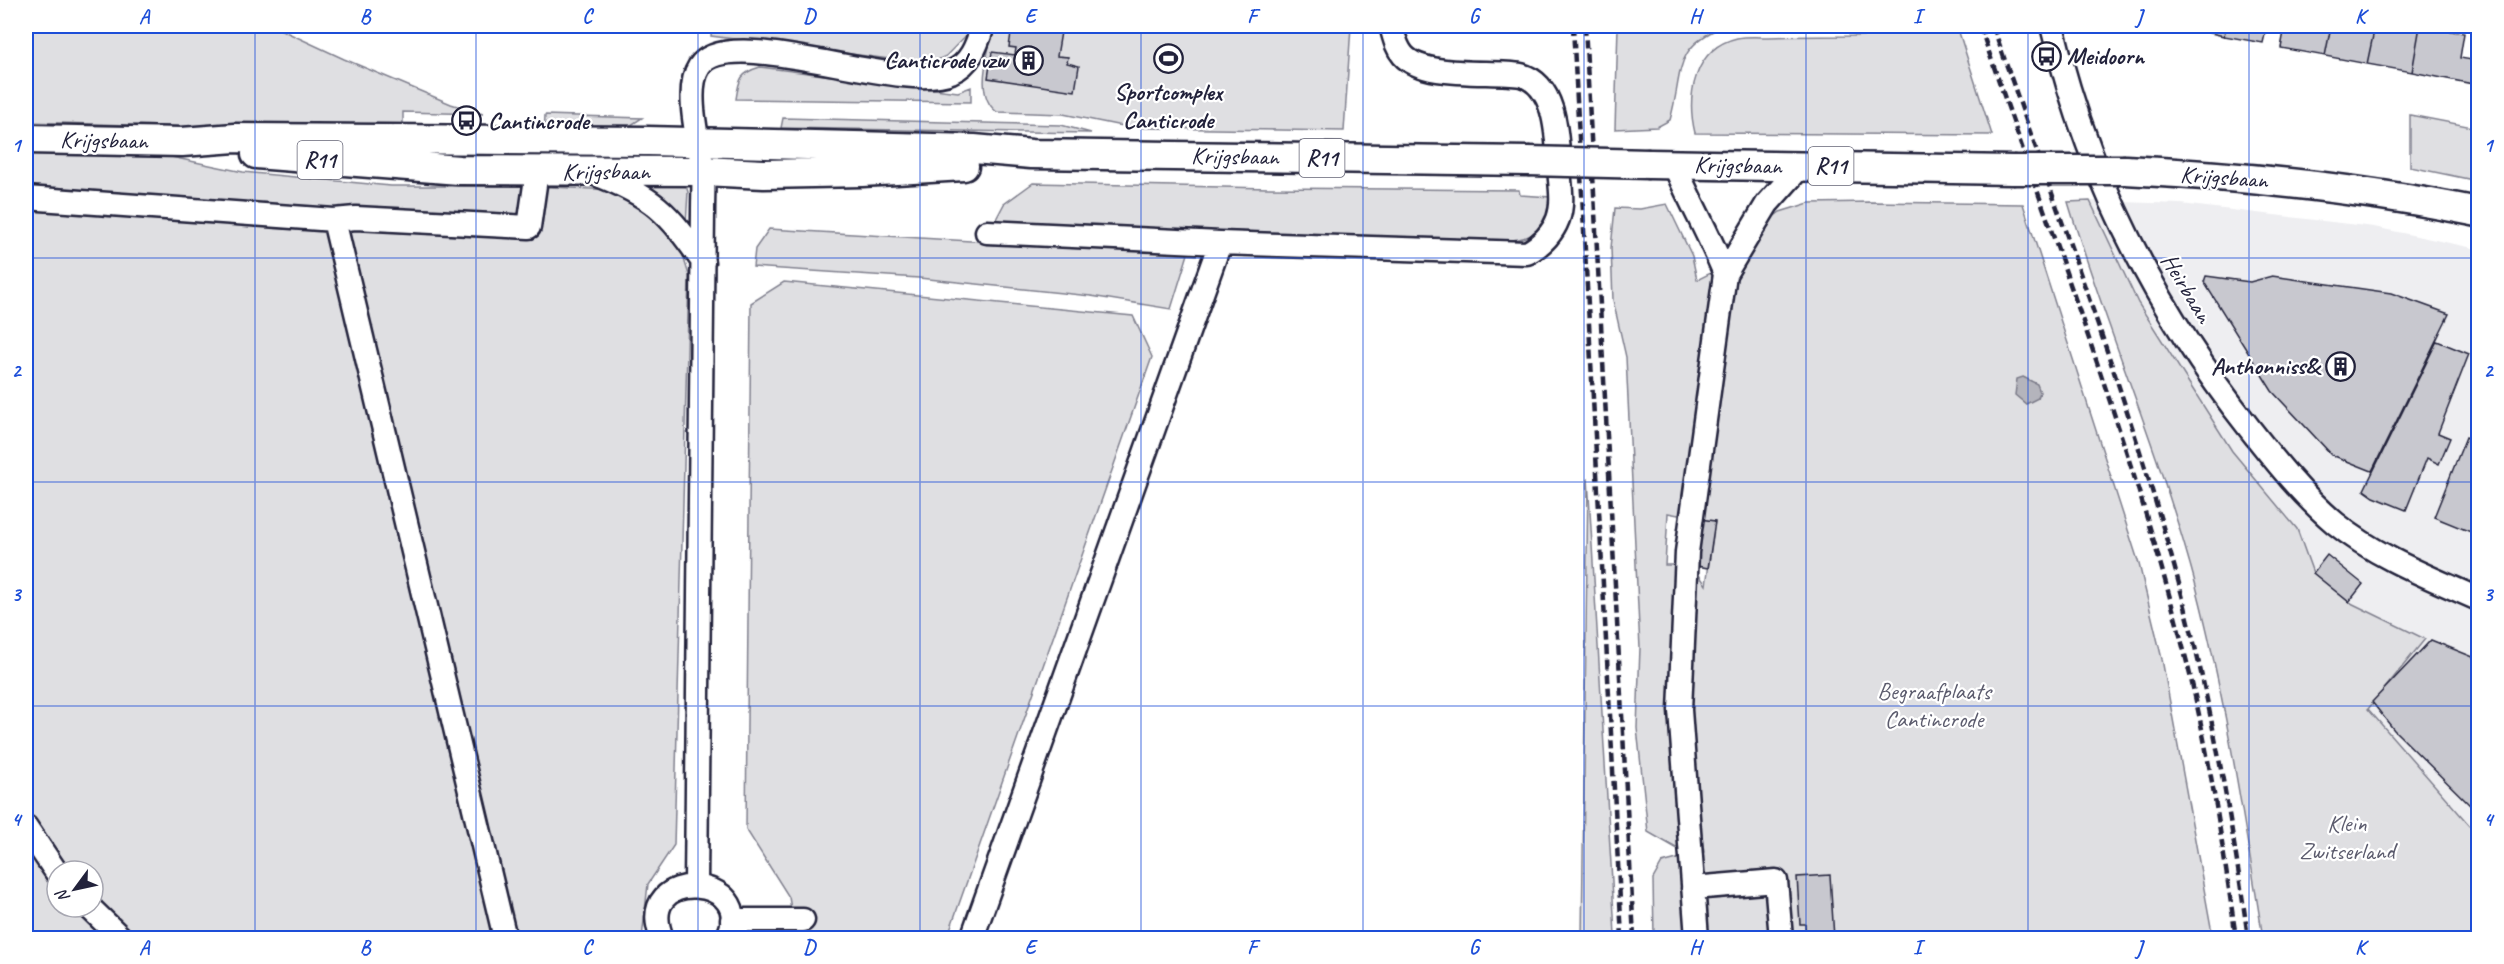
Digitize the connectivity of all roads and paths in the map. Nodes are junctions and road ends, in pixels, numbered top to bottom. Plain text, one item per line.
1 (983, 26) edge
2 (1391, 26) edge
3 (2052, 26) edge
4 (26, 139) edge
5 (182, 142) junction
6 (698, 143) junction
7 (1031, 154) junction
8 (1661, 164) junction
9 (1801, 166) junction
10 (537, 171) junction
11 (588, 171) junction
12 (703, 171) junction
13 (26, 198) edge
14 (2478, 212) edge
15 (334, 220) junction
16 (987, 232) dead end
17 (1220, 243) junction
18 (703, 262) junction
19 (1725, 274) junction
20 (2478, 599) edge
21 (26, 827) edge
22 (48, 859) edge
23 (696, 884) junction
24 (1693, 888) junction
25 (101, 919) edge
26 (803, 920) dead end
27 (729, 929) edge
28 (122, 939) edge
29 (505, 939) edge
30 (662, 939) edge
31 (972, 939) edge
32 (1697, 939) edge
33 (1781, 939) edge

1 - 6 street
2 - 17 street
3 - 20 street, Heirbaan
4 - 5 main road, Krijgsbaan / R11
5 - 6 main road, Krijgsbaan / R11
5 - 10 main road, Krijgsbaan / R11
6 - 7 main road, Krijgsbaan / R11
6 - 12 street
7 - 8 main road, Krijgsbaan / R11, bridge
7 - 12 main road, Krijgsbaan / R11
8 - 9 main road, Krijgsbaan / R11
8 - 19 street
9 - 14 main road, Krijgsbaan / R11, bridge
9 - 19 street
10 - 11 main road, Krijgsbaan / R11
10 - 15 street
11 - 12 main road, Krijgsbaan / R11
11 - 18 street
12 - 18 street
13 - 15 street
15 - 29 street
16 - 17 street
17 - 31 street
18 - 23 street
19 - 24 street
21 - 22 street
23 - 27 street
23 - 30 street
24 - 32 street
24 - 33 street
25 - 28 street
26 - 27 street

